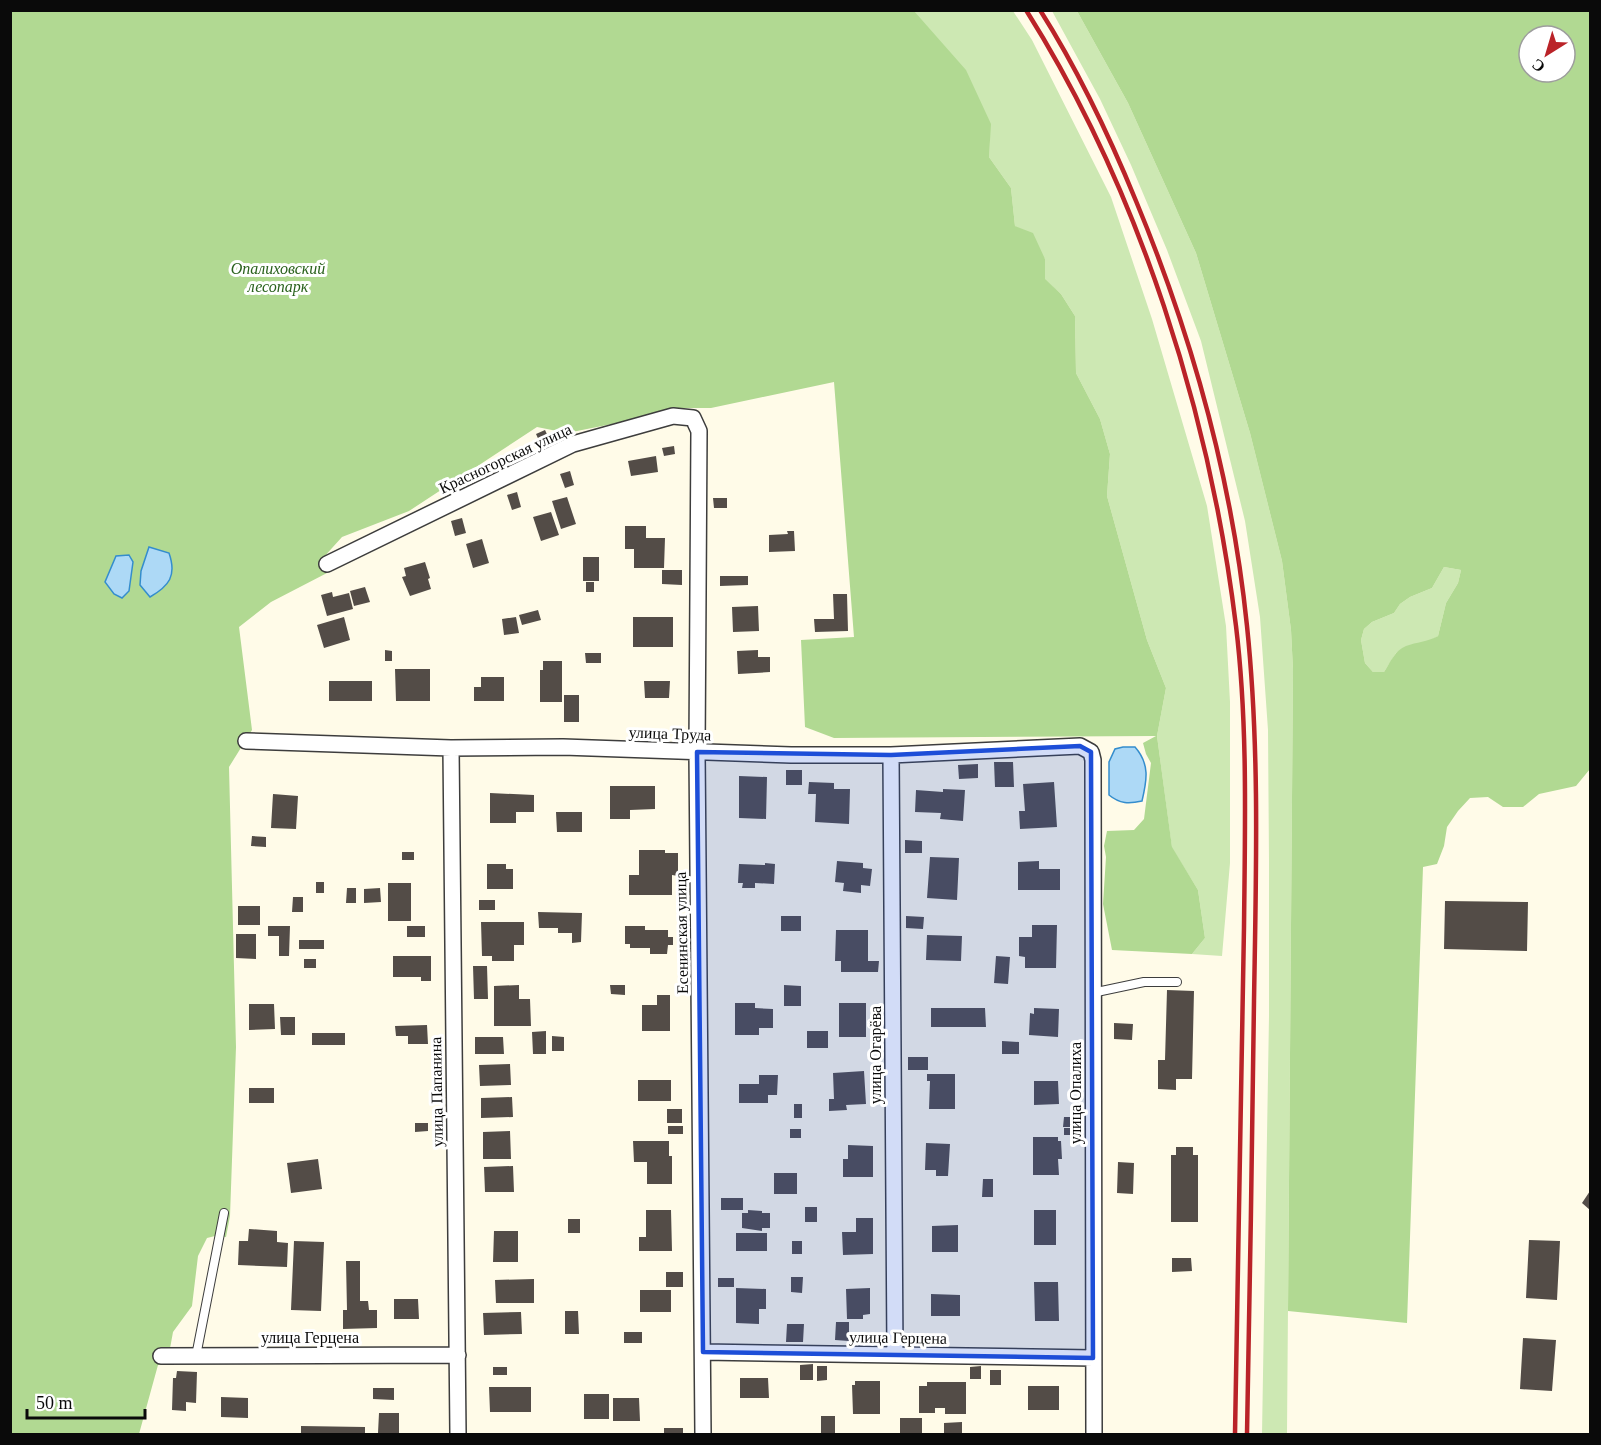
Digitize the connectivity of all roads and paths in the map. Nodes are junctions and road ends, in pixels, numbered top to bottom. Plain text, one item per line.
1 (699, 431) joint
2 (327, 564) dead end
3 (246, 741) dead end
4 (451, 748) junction
5 (697, 752) junction
6 (1091, 752) joint
7 (891, 755) junction
8 (1177, 982) dead end
9 (1092, 993) junction
10 (224, 1213) dead end
11 (703, 1352) junction
12 (895, 1354) junction
13 (458, 1355) junction
14 (161, 1356) dead end
15 (196, 1356) junction
16 (1093, 1358) junction
17 (458, 1434) edge
18 (703, 1434) edge
19 (1094, 1434) edge

1 - 2 street, Красногорская улица
1 - 5 street, Есенинская улица
3 - 4 street, улица Труда
4 - 5 street, улица Труда
4 - 13 street, улица Папанина
5 - 7 street, улица Труда
5 - 11 street, Есенинская улица
6 - 7 street, улица Труда
6 - 9 street, улица Опалиха
7 - 12 street, улица Огарёва
8 - 9 lane
9 - 16 street, улица Опалиха
10 - 15 lane
11 - 12 street, улица Герцена
11 - 18 street, Есенинская улица
12 - 16 street, улица Герцена
13 - 15 street, улица Герцена
13 - 17 street, улица Папанина
14 - 15 street, улица Герцена
16 - 19 street, улица Опалиха

